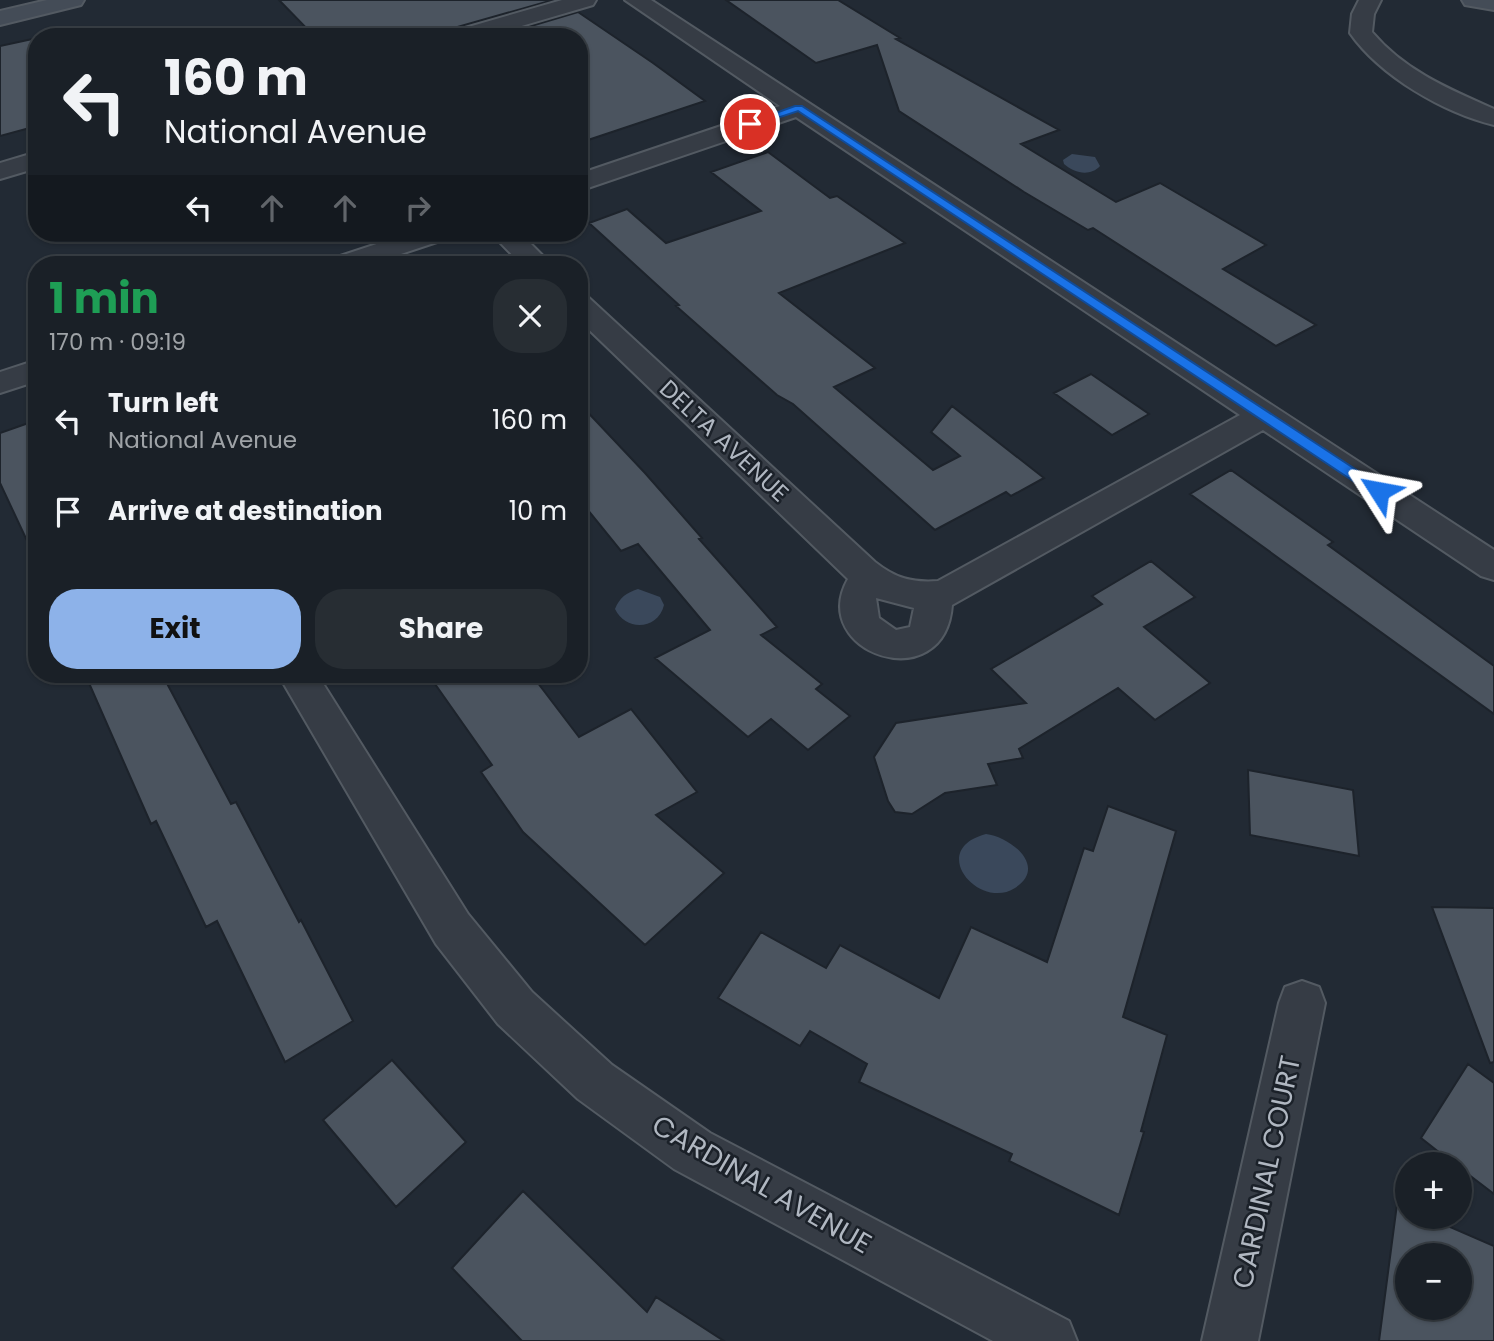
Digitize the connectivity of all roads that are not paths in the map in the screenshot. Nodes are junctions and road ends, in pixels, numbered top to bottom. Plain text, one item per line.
1 (73, 0) edge
2 (585, 0) edge
3 (636, 0) edge
4 (1370, 0) edge
5 (1473, 0) edge
6 (1494, 4) edge
7 (0, 18) edge
8 (490, 28) edge
9 (799, 108) junction
10 (1494, 118) edge
11 (28, 162) edge
12 (0, 170) edge
13 (588, 180) edge
14 (409, 242) edge
15 (514, 242) edge
16 (368, 256) edge
17 (528, 256) edge
18 (588, 312) edge
19 (28, 373) edge
20 (0, 383) edge
21 (1264, 415) junction
22 (1494, 568) edge
23 (869, 577) junction
24 (934, 596) junction
25 (302, 683) edge
26 (1302, 1003) dead end
27 (1049, 1341) edge
28 (1230, 1341) edge

1 - 7 main road
2 - 8 street
3 - 9 street
4 - 10 street
5 - 6 main road
9 - 13 street
9 - 21 street
11 - 12 street
14 - 16 street
15 - 17 street
18 - 23 street, DELTA AVENUE
19 - 20 street
21 - 22 street
21 - 24 street, DELTA AVENUE
23 - 24 street, DELTA AVENUE
23 - 24 street
25 - 27 street, CARDINAL AVENUE
26 - 28 street, CARDINAL COURT

